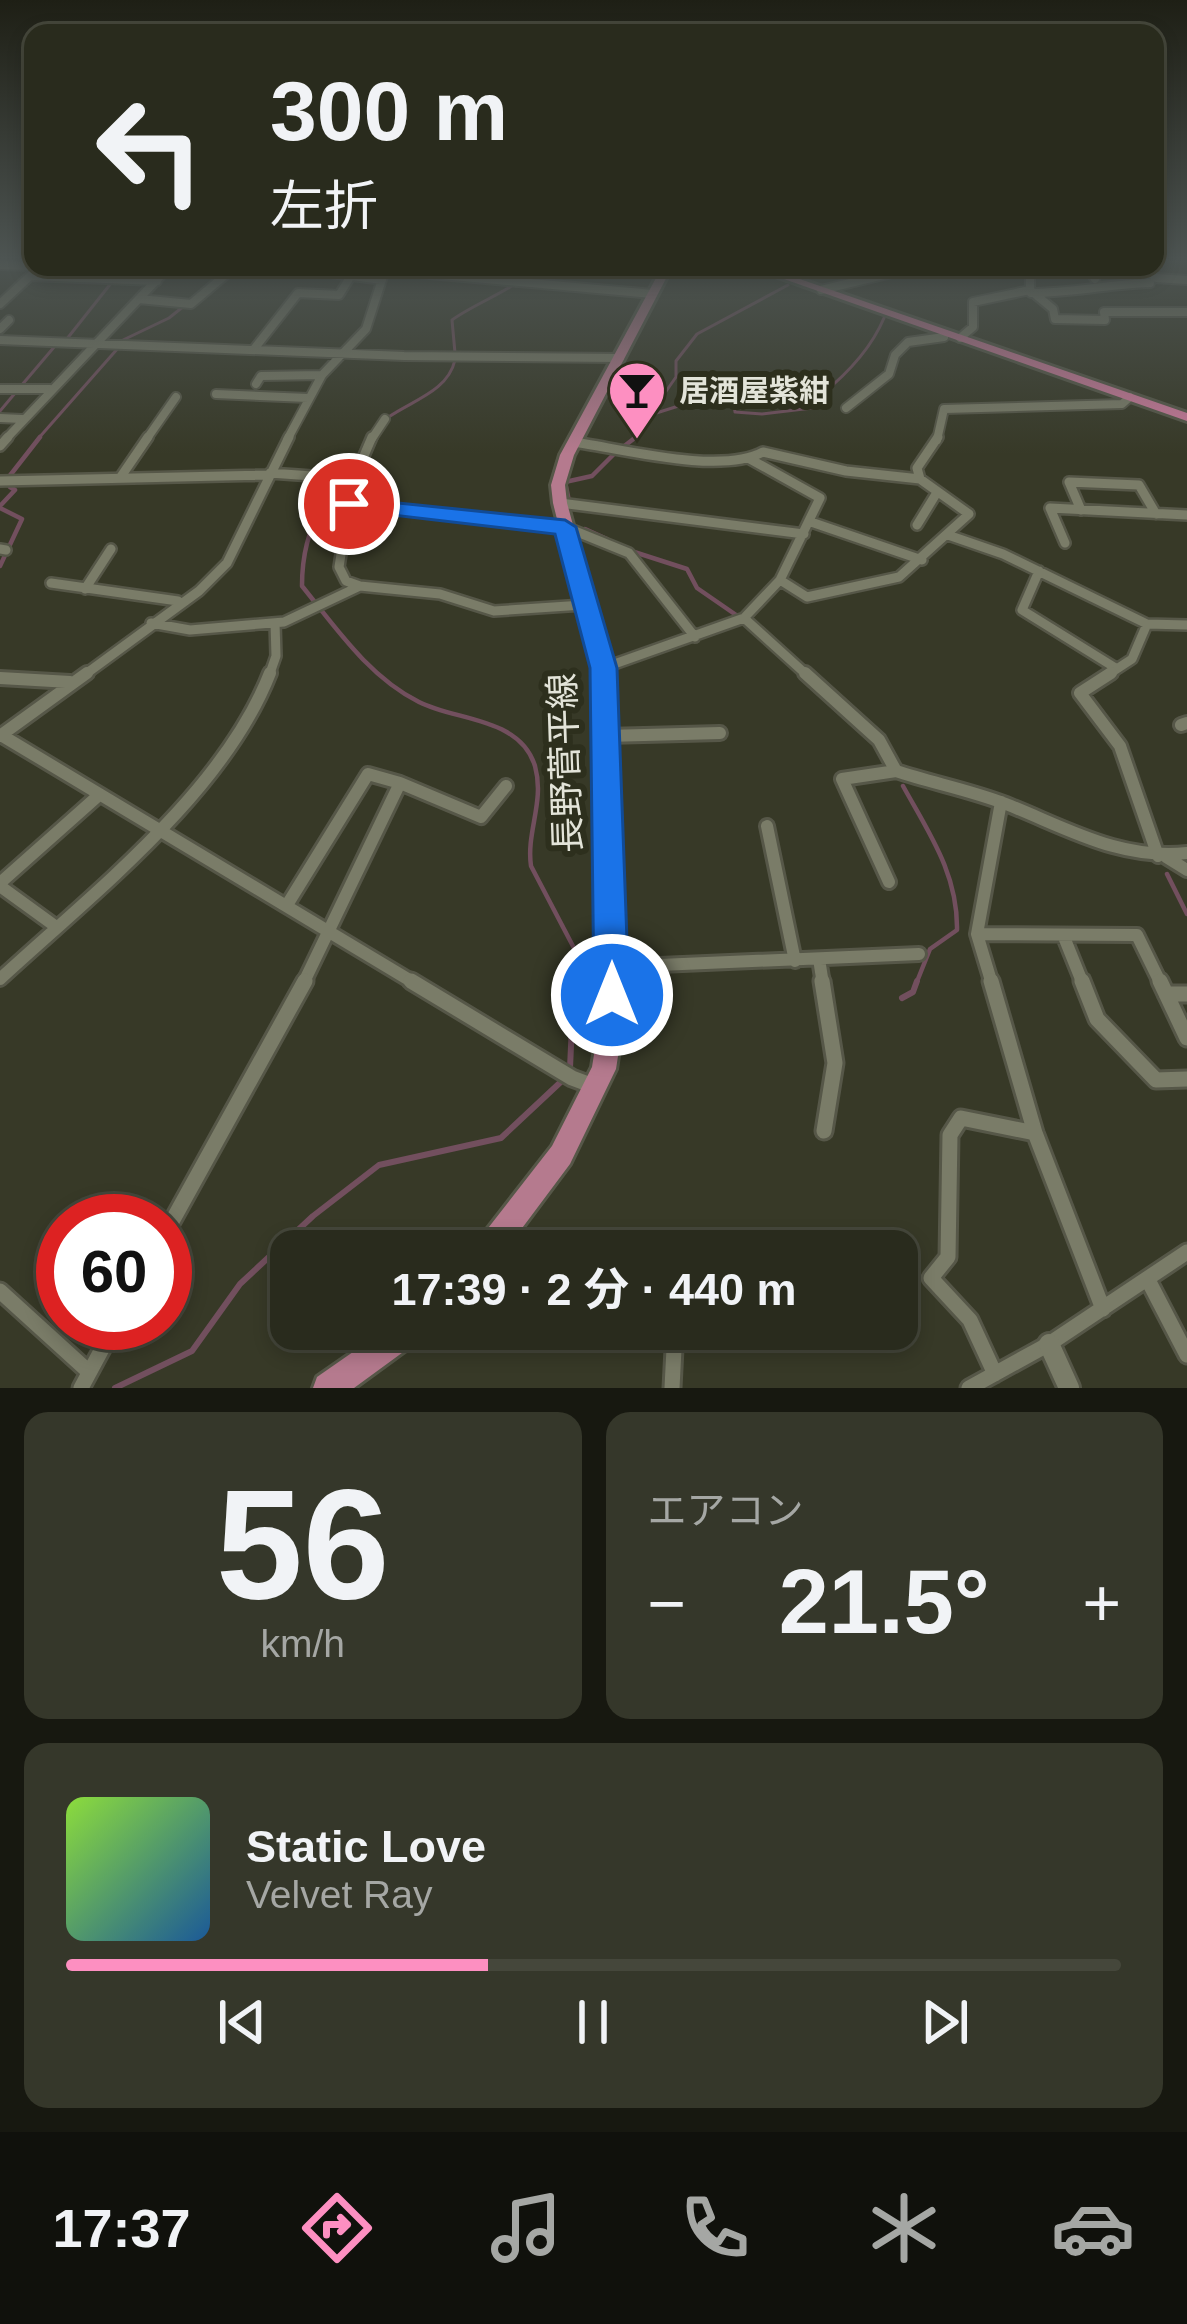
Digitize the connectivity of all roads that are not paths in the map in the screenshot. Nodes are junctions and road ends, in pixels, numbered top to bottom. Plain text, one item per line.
1 (112, 325) edge
2 (273, 325) edge
3 (367, 325) edge
4 (637, 325) edge
5 (922, 325) edge
6 (973, 325) edge
7 (944, 338) dead end
8 (960, 338) junction
9 (0, 340) edge
10 (92, 344) junction
11 (254, 349) junction
12 (347, 351) junction
13 (620, 358) junction
14 (322, 375) junction
15 (256, 384) dead end
16 (0, 389) edge
17 (50, 389) junction
18 (216, 394) dead end
19 (176, 397) dead end
20 (1130, 397) junction
21 (308, 398) junction
22 (846, 408) dead end
23 (1187, 417) edge
24 (0, 418) edge
25 (22, 419) junction
26 (385, 419) dead end
27 (574, 442) junction
28 (0, 446) edge
29 (749, 459) junction
30 (270, 474) junction
31 (120, 478) junction
32 (354, 479) junction
33 (920, 479) junction
34 (0, 482) edge
35 (937, 494) junction
36 (560, 503) junction
37 (349, 504) junction
38 (1081, 510) junction
39 (1156, 514) junction
40 (1187, 515) edge
41 (811, 522) junction
42 (916, 525) dead end
43 (565, 527) junction
44 (804, 534) junction
45 (948, 536) junction
46 (1065, 543) dead end
47 (111, 549) dead end
48 (922, 560) junction
49 (1039, 572) junction
50 (780, 580) junction
51 (51, 583) dead end
52 (360, 586) junction
53 (85, 589) junction
54 (178, 602) junction
55 (583, 604) junction
56 (744, 618) junction
57 (151, 623) junction
58 (274, 623) junction
59 (1147, 624) junction
60 (1187, 625) edge
61 (695, 638) junction
62 (603, 668) junction
63 (1114, 668) junction
64 (0, 678) edge
65 (70, 682) junction
66 (720, 733) dead end
67 (0, 735) edge
68 (606, 736) junction
69 (896, 771) junction
70 (400, 783) junction
71 (506, 786) dead end
72 (99, 795) junction
73 (1001, 802) junction
74 (767, 826) dead end
75 (157, 827) junction
76 (1187, 853) edge
77 (1162, 857) junction
78 (1187, 870) edge
79 (889, 882) dead end
80 (0, 884) edge
81 (287, 905) junction
82 (55, 926) junction
83 (332, 932) junction
84 (977, 934) junction
85 (1064, 937) junction
86 (919, 954) dead end
87 (819, 959) junction
88 (795, 961) junction
89 (613, 967) junction
90 (0, 979) edge
91 (1166, 994) junction
92 (1187, 994) edge
93 (1187, 1038) edge
94 (1187, 1078) edge
95 (596, 1087) junction
96 (824, 1132) dead end
97 (1035, 1133) junction
98 (187, 1194) edge
99 (504, 1230) edge
100 (1187, 1252) edge
101 (1148, 1280) junction
102 (0, 1291) edge
103 (1103, 1310) junction
104 (1049, 1345) junction
105 (101, 1350) edge
106 (381, 1350) edge
107 (671, 1350) edge
108 (1187, 1355) edge
109 (995, 1374) junction
110 (85, 1380) edge
111 (328, 1388) edge
112 (673, 1388) edge
113 (969, 1388) edge
114 (1069, 1388) edge

1 - 10 street
2 - 11 street
3 - 12 street
4 - 13 main road, 長野菅平線
5 - 8 highway
6 - 8 street
7 - 22 street
8 - 20 highway
9 - 10 street
10 - 11 street
10 - 17 street
11 - 12 street
12 - 13 street
12 - 14 street
13 - 27 main road, 長野菅平線
14 - 15 street
14 - 21 street
16 - 17 street
17 - 25 street
18 - 21 street
19 - 31 street
20 - 23 highway
20 - 33 street
21 - 30 street
24 - 25 street
25 - 28 street
26 - 32 street
27 - 29 street
27 - 36 main road, 長野菅平線
29 - 33 street
29 - 41 street
30 - 31 street
30 - 32 street
30 - 54 street
31 - 34 street
32 - 37 street
33 - 35 street
35 - 42 street
35 - 45 street
36 - 43 main road, 長野菅平線
36 - 44 street
37 - 43 street
37 - 52 street
38 - 39 street
38 - 39 street
38 - 46 street
39 - 40 street
41 - 44 street
41 - 48 street
43 - 55 main road, 長野菅平線
43 - 61 street
44 - 50 street
45 - 48 street
45 - 49 street
47 - 53 street
48 - 50 street
49 - 59 street
49 - 63 street
50 - 56 street
51 - 53 street
52 - 55 street
52 - 58 street
53 - 54 street
54 - 57 street
55 - 62 main road, 長野菅平線
56 - 61 street
56 - 69 street
57 - 58 street
57 - 65 street
58 - 75 street
59 - 60 street
59 - 63 street
61 - 62 street
62 - 68 main road, 長野菅平線
63 - 77 street
64 - 65 street
65 - 67 street
66 - 68 street
67 - 72 street
68 - 89 main road, 長野菅平線
69 - 73 street
69 - 79 street
70 - 71 street
70 - 81 street
70 - 83 street
72 - 75 street
72 - 80 street
73 - 77 street
73 - 84 street
74 - 88 street
75 - 81 street
75 - 82 street
76 - 77 street
77 - 78 street
80 - 82 street
81 - 83 street
82 - 90 street
83 - 95 street
83 - 98 street
84 - 85 street
84 - 97 street
85 - 91 street
85 - 94 street
86 - 87 street
87 - 88 street
87 - 96 street
88 - 89 street
89 - 95 main road, 長野菅平線
91 - 92 street
91 - 93 street
95 - 99 main road, 長野菅平線
97 - 103 street
97 - 109 street
100 - 101 street
101 - 103 street
101 - 108 street
102 - 110 street
103 - 104 street
104 - 109 street
104 - 114 street
105 - 110 street
106 - 111 main road
107 - 112 street
109 - 113 street

